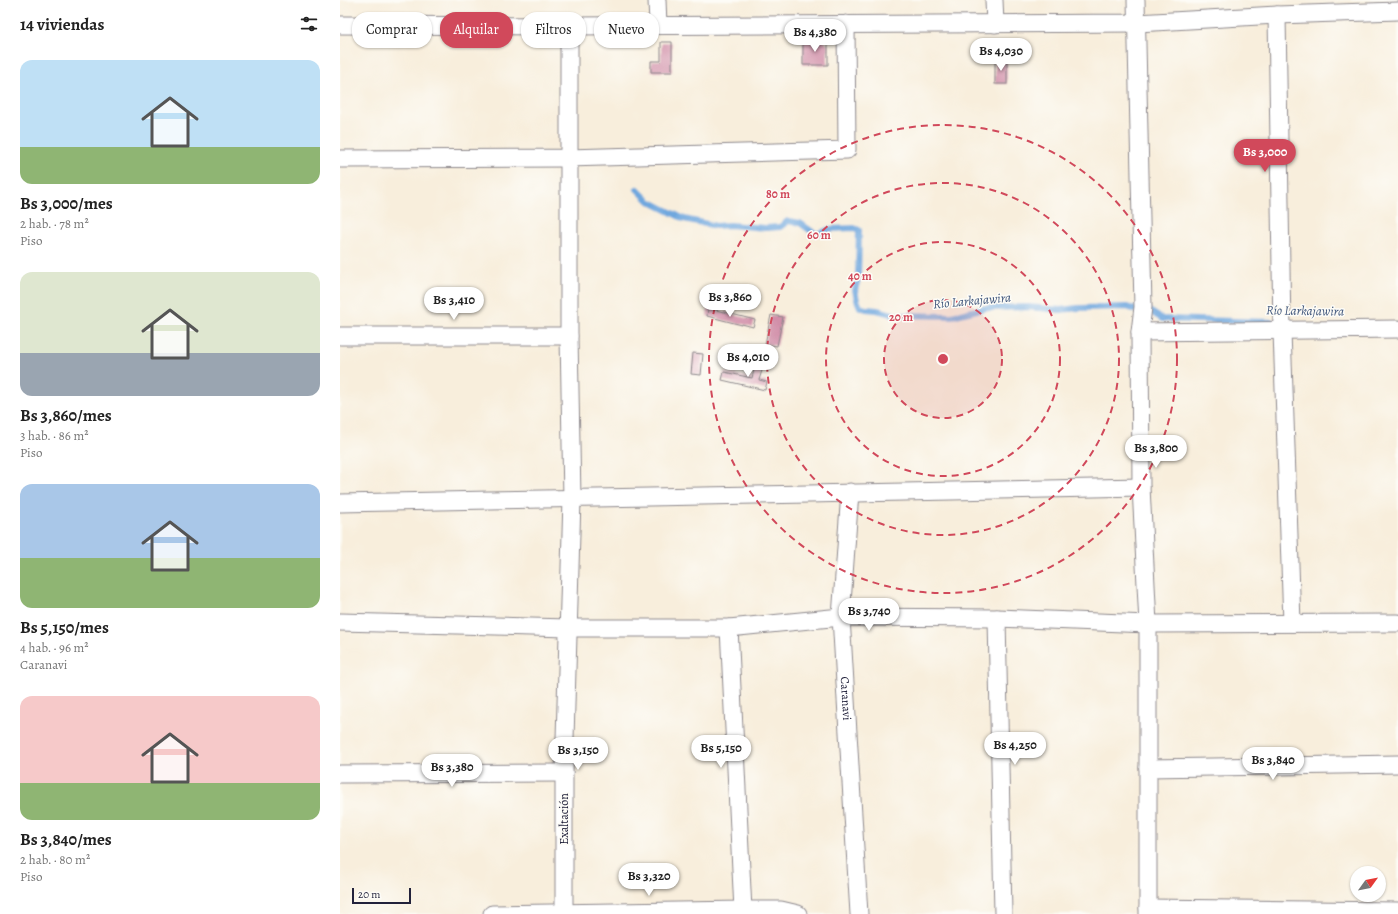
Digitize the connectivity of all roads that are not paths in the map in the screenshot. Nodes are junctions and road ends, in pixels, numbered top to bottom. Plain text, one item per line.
1 (657, 0) edge
2 (994, 0) edge
3 (1136, 0) edge
4 (1398, 11) edge
5 (657, 12) edge
6 (1277, 15) junction
7 (1137, 23) junction
8 (846, 24) junction
9 (995, 24) junction
10 (340, 25) edge
11 (659, 25) edge
12 (521, 26) edge
13 (569, 48) edge
14 (568, 158) junction
15 (340, 159) edge
16 (1398, 329) edge
17 (1282, 331) junction
18 (1140, 332) junction
19 (340, 336) edge
20 (569, 336) junction
21 (1141, 487) junction
22 (850, 492) junction
23 (572, 499) junction
24 (340, 503) edge
25 (841, 617) junction
26 (997, 618) junction
27 (340, 622) edge
28 (1292, 623) junction
29 (1398, 623) edge
30 (1148, 624) junction
31 (568, 628) junction
32 (729, 628) junction
33 (1398, 764) edge
34 (1148, 768) junction
35 (564, 772) junction
36 (340, 774) edge
37 (743, 910) junction
38 (859, 910) edge
39 (1148, 911) edge
40 (1398, 911) edge
41 (1294, 912) edge
42 (564, 913) edge
43 (492, 914) edge
44 (798, 914) edge
45 (1003, 914) edge

1 - 5 street
2 - 9 street
3 - 7 street
4 - 6 street
6 - 7 street
6 - 17 street
7 - 9 street
7 - 18 street
8 - 9 street
8 - 11 street
8 - 14 street
10 - 12 street
13 - 14 street, Exaltación
14 - 15 street
14 - 20 street, Exaltación
16 - 17 street
17 - 18 street
17 - 28 street
18 - 21 street
19 - 20 street
20 - 23 street, Exaltación
21 - 22 street
21 - 30 street
22 - 23 street
22 - 25 street, Caranavi
23 - 24 street
23 - 31 street, Exaltación
25 - 26 street
25 - 32 street
25 - 38 street, Caranavi
26 - 30 street
26 - 45 street
27 - 31 street
28 - 29 street
28 - 30 street
30 - 34 street
31 - 32 street
31 - 35 street, Exaltación
32 - 37 street
33 - 34 street
34 - 39 street
35 - 36 street
35 - 42 street, Exaltación
37 - 42 street
37 - 44 street
39 - 41 street
40 - 41 street
42 - 43 street

